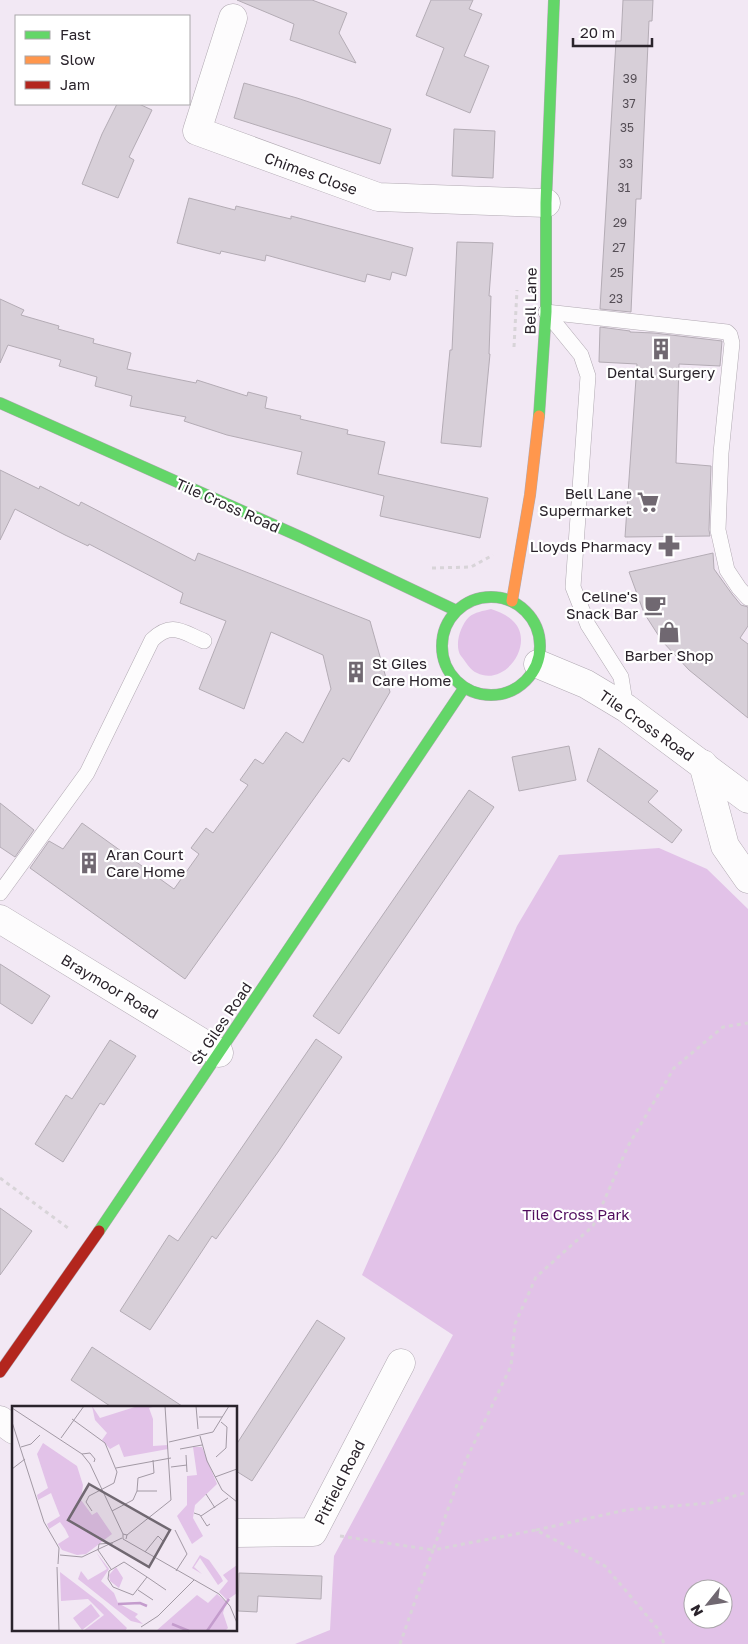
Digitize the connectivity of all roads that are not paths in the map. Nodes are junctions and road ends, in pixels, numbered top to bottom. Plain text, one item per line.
1 (554, 0) edge
2 (233, 18) dead end
3 (546, 203) junction
4 (546, 312) junction
5 (0, 403) edge
6 (748, 598) edge
7 (512, 601) junction
8 (455, 610) junction
9 (204, 641) dead end
10 (538, 664) junction
11 (464, 688) junction
12 (626, 708) junction
13 (703, 764) junction
14 (746, 794) edge
15 (748, 879) edge
16 (0, 893) edge
17 (0, 919) edge
18 (219, 1053) junction
19 (401, 1363) dead end
20 (0, 1372) edge
21 (0, 1420) edge
22 (12, 1429) edge
23 (238, 1533) edge

1 - 3 street, Bell Lane
2 - 3 street, Chimes Close
3 - 4 street, Bell Lane
4 - 6 lane
4 - 7 street, Bell Lane
4 - 12 lane
5 - 8 street, Tile Cross Road
7 - 8 street
7 - 10 street
8 - 11 street
9 - 16 lane
10 - 11 street
10 - 12 street, Tile Cross Road
11 - 18 street, St Giles Road
12 - 13 street, Tile Cross Road
13 - 14 street, Tile Cross Road
13 - 15 street
17 - 18 street, Braymoor Road
18 - 20 street, St Giles Road
19 - 23 street, Pitfield Road
21 - 22 street

